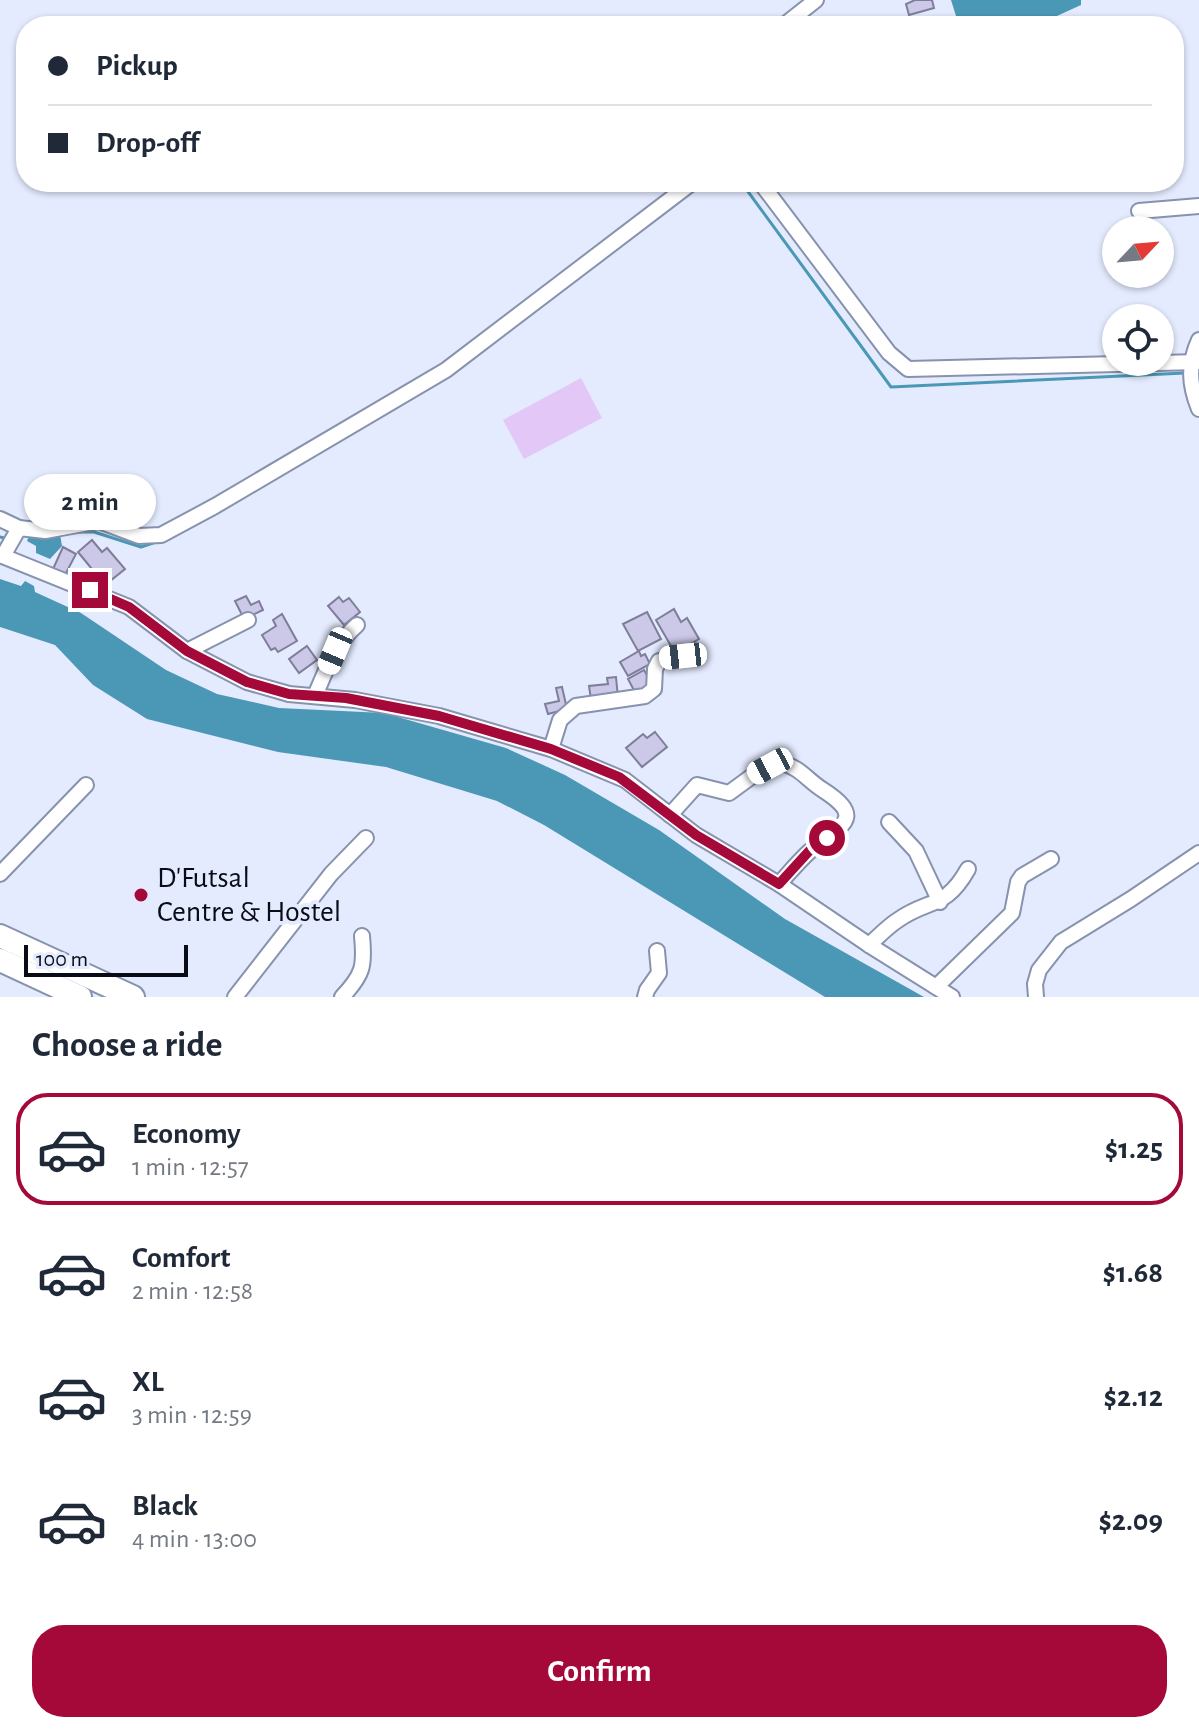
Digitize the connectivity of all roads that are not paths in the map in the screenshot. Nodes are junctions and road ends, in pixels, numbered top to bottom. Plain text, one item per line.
1 (816, 0) edge
2 (796, 16) edge
3 (680, 192) edge
4 (768, 192) edge
5 (1199, 206) edge
6 (1139, 211) dead end
7 (1199, 340) edge
8 (1193, 367) edge
9 (1199, 409) edge
10 (0, 519) edge
11 (19, 528) junction
12 (2, 556) edge
13 (248, 620) dead end
14 (357, 625) dead end
15 (187, 651) junction
16 (683, 656) dead end
17 (315, 696) junction
18 (551, 749) junction
19 (86, 785) dead end
20 (670, 815) junction
21 (889, 822) dead end
22 (366, 838) dead end
23 (1199, 853) edge
24 (1051, 859) dead end
25 (968, 869) dead end
26 (0, 874) edge
27 (779, 884) junction
28 (940, 902) junction
29 (0, 936) edge
30 (362, 936) dead end
31 (869, 945) junction
32 (657, 951) dead end
33 (0, 960) edge
34 (936, 987) junction
35 (76, 988) edge
36 (133, 997) edge
37 (235, 997) edge
38 (342, 997) edge
39 (645, 997) edge
40 (952, 997) edge
41 (1036, 997) edge

1 - 2 street
3 - 11 street
4 - 8 street
5 - 6 street
7 - 8 street
8 - 9 street
10 - 11 street
11 - 12 street
12 - 15 street
13 - 15 street
14 - 17 street
15 - 17 street
16 - 18 street
17 - 18 street
18 - 20 street
19 - 26 street
20 - 27 street
20 - 27 street
21 - 28 street
22 - 37 street
23 - 41 street
24 - 34 street
25 - 28 street
27 - 31 street
28 - 31 street
29 - 35 highway
30 - 38 street
31 - 34 street
32 - 39 street
33 - 35 highway
34 - 40 street
35 - 36 highway

